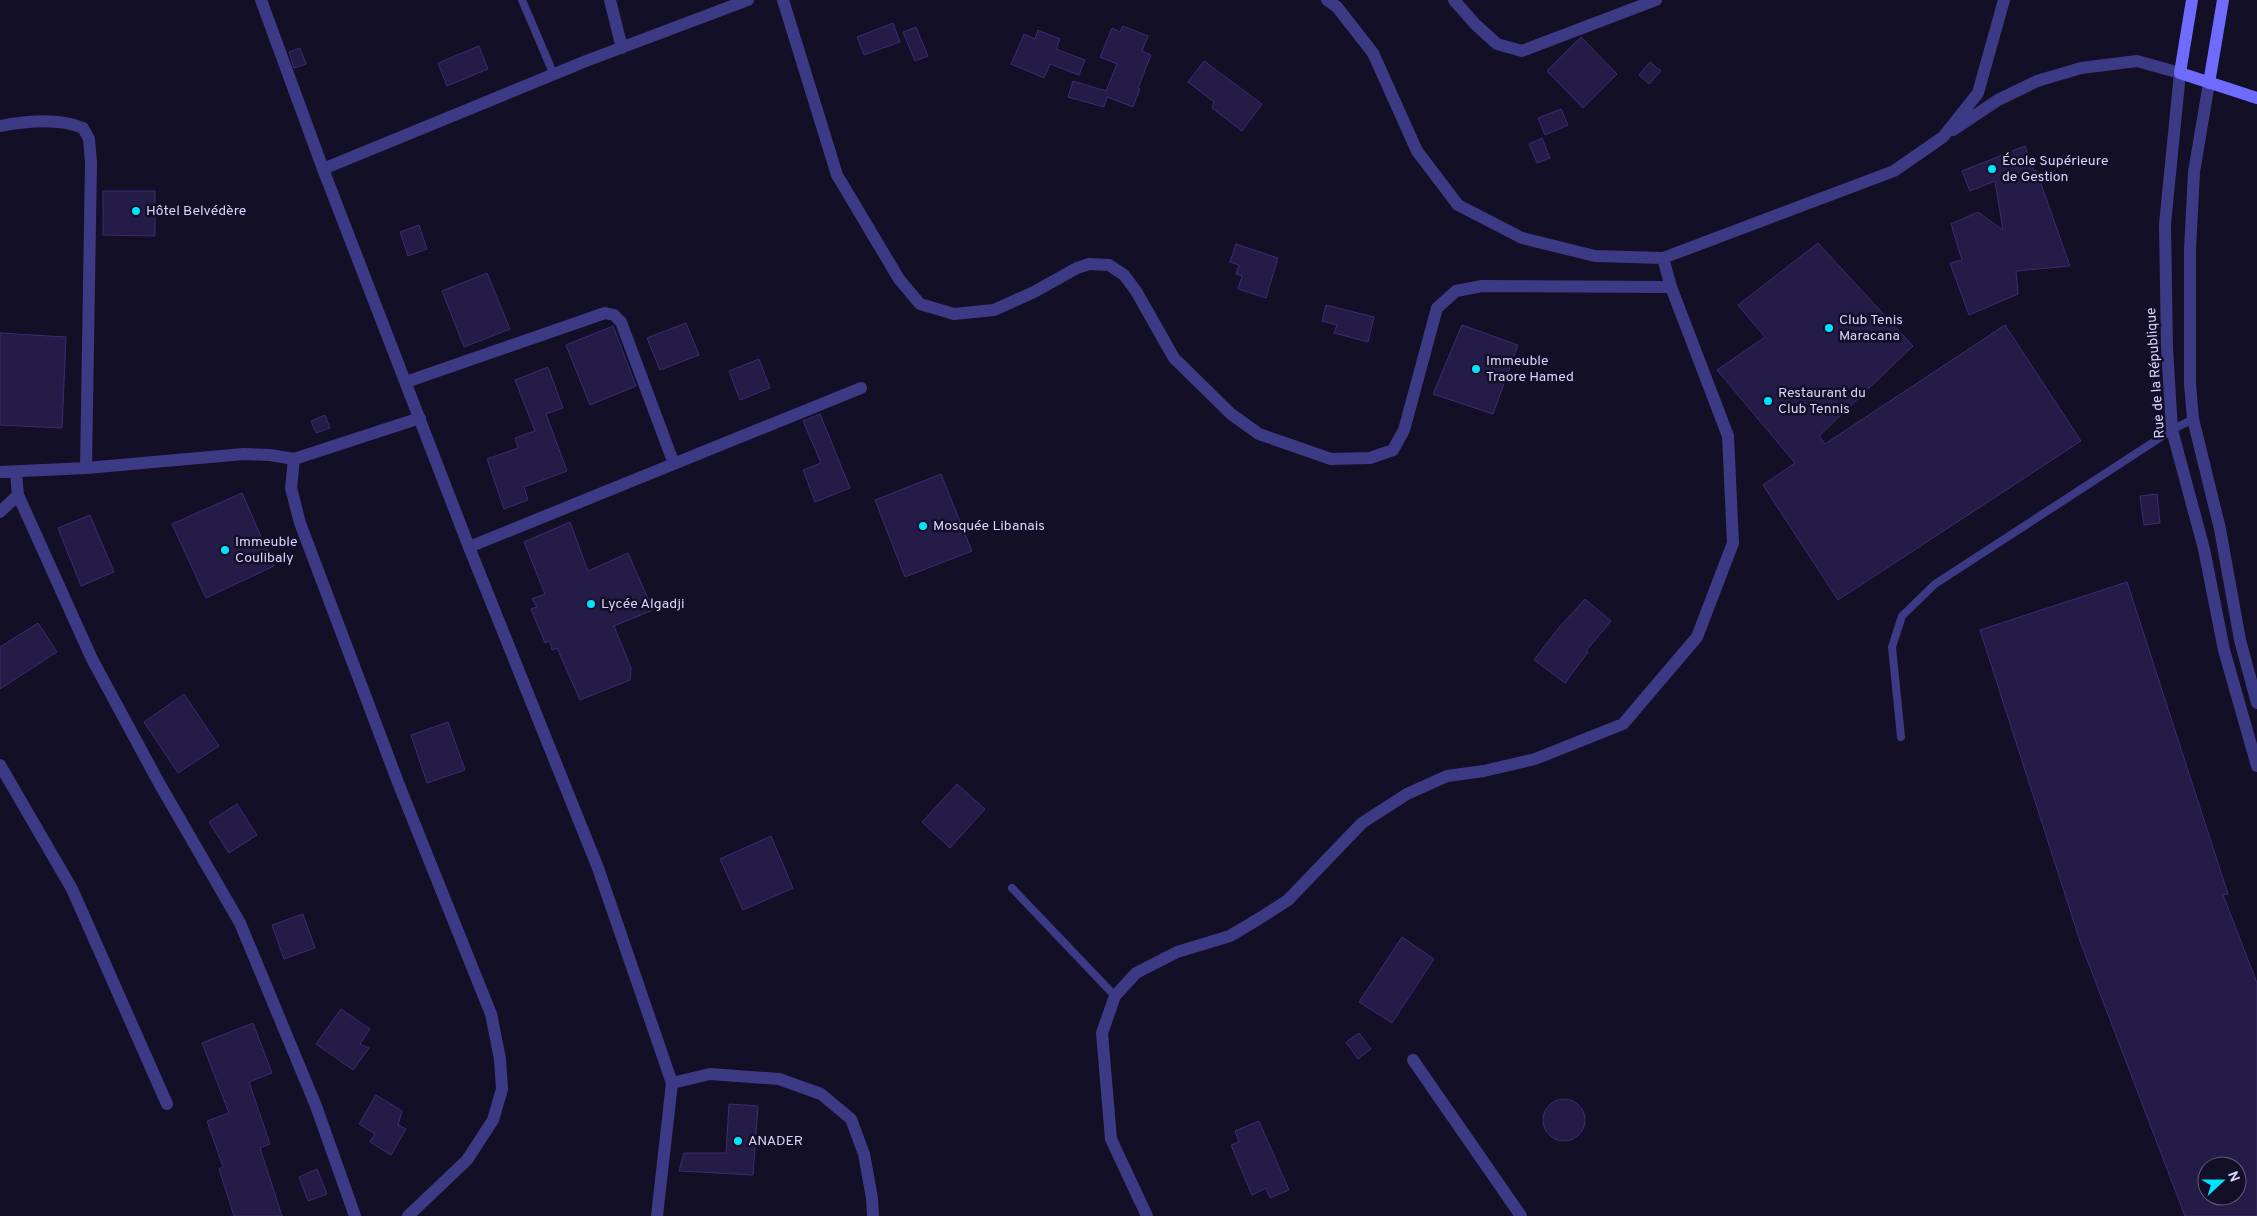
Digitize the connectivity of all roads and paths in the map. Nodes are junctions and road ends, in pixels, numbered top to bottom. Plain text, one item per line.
1 (261, 0) edge
2 (522, 0) edge
3 (610, 0) edge
4 (748, 0) edge
5 (783, 0) edge
6 (1327, 0) edge
7 (1454, 0) edge
8 (1656, 0) edge
9 (2004, 0) edge
10 (2192, 0) edge
11 (2223, 0) edge
12 (622, 48) junction
13 (2180, 73) junction
14 (554, 74) junction
15 (2209, 83) junction
16 (2257, 98) edge
17 (0, 126) edge
18 (1943, 137) junction
19 (323, 168) junction
20 (1663, 258) junction
21 (1671, 287) junction
22 (406, 382) junction
23 (861, 388) dead end
24 (420, 418) junction
25 (2193, 419) junction
26 (2172, 430) junction
27 (294, 459) junction
28 (674, 464) junction
29 (86, 468) junction
30 (0, 472) edge
31 (16, 473) junction
32 (18, 495) junction
33 (0, 512) edge
34 (469, 547) junction
35 (2257, 702) edge
36 (1901, 737) dead end
37 (0, 765) edge
38 (2257, 766) edge
39 (1012, 888) dead end
40 (1115, 996) junction
41 (1413, 1060) dead end
42 (672, 1083) junction
43 (167, 1104) dead end
44 (354, 1216) edge
45 (408, 1216) edge
46 (657, 1216) edge
47 (873, 1216) edge
48 (1147, 1216) edge
49 (1521, 1216) edge

1 - 19 street
2 - 14 lane
3 - 12 street
4 - 12 street
5 - 21 street
6 - 20 street
7 - 8 street
9 - 18 street
10 - 13 main road, Rue de la République
11 - 15 main road
12 - 14 street
13 - 15 main road
13 - 18 street
13 - 26 street, Rue de la République
14 - 19 street
15 - 16 main road
15 - 25 street
17 - 29 street
18 - 20 street
19 - 22 street
20 - 21 street
21 - 40 street
22 - 24 street
22 - 28 street
23 - 28 street
24 - 27 street
24 - 34 street
25 - 26 lane
25 - 35 street
26 - 36 lane
26 - 38 street, Rue de la République
27 - 29 street
27 - 45 street
28 - 34 street
29 - 31 street
30 - 31 street
31 - 32 street
32 - 33 street
32 - 44 street
34 - 42 street
37 - 43 street
39 - 40 lane
40 - 48 street
41 - 49 street
42 - 46 street
42 - 47 street

